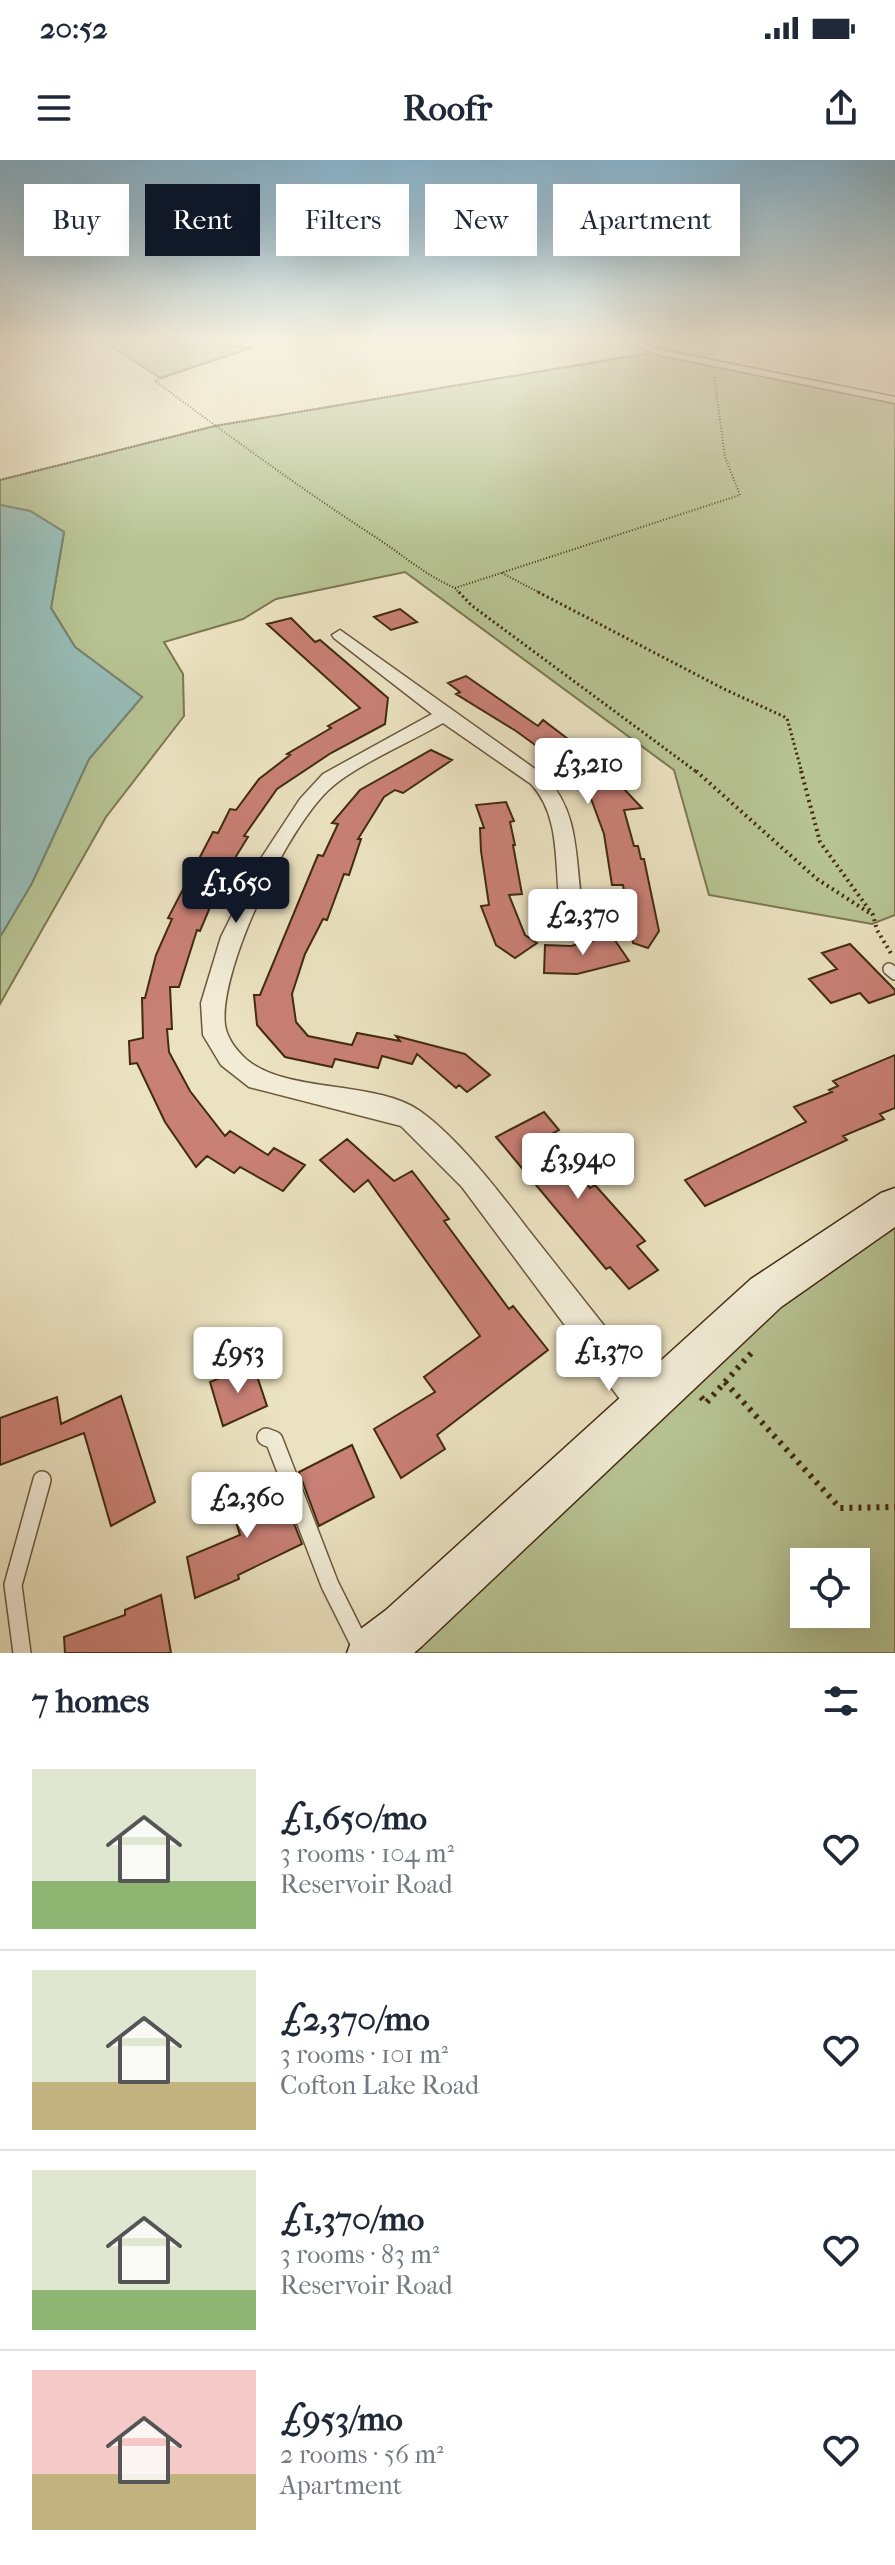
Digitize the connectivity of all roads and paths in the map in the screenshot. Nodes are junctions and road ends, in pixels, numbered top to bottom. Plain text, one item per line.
1 (192, 409) edge
2 (319, 409) edge
3 (718, 409) edge
4 (215, 426) junction
5 (0, 480) edge
6 (502, 573) junction
7 (455, 588) junction
8 (340, 635) dead end
9 (444, 715) junction
10 (570, 897) dead end
11 (873, 915) junction
12 (893, 968) edge
13 (895, 1205) edge
14 (763, 1340) dead end
15 (681, 1373) junction
16 (725, 1382) junction
17 (646, 1406) junction
18 (266, 1437) dead end
19 (42, 1480) dead end
20 (895, 1507) edge
21 (22, 1653) edge
22 (364, 1653) edge
23 (373, 1653) edge

1 - 4 path
2 - 4 path
3 - 6 path
4 - 5 path
4 - 7 path
6 - 7 path
6 - 11 path
7 - 11 path
8 - 9 street
9 - 10 street
9 - 17 street
11 - 12 path
13 - 15 main road
14 - 16 path
15 - 16 path
15 - 17 main road
16 - 20 path
17 - 23 main road
18 - 22 lane
19 - 21 lane

